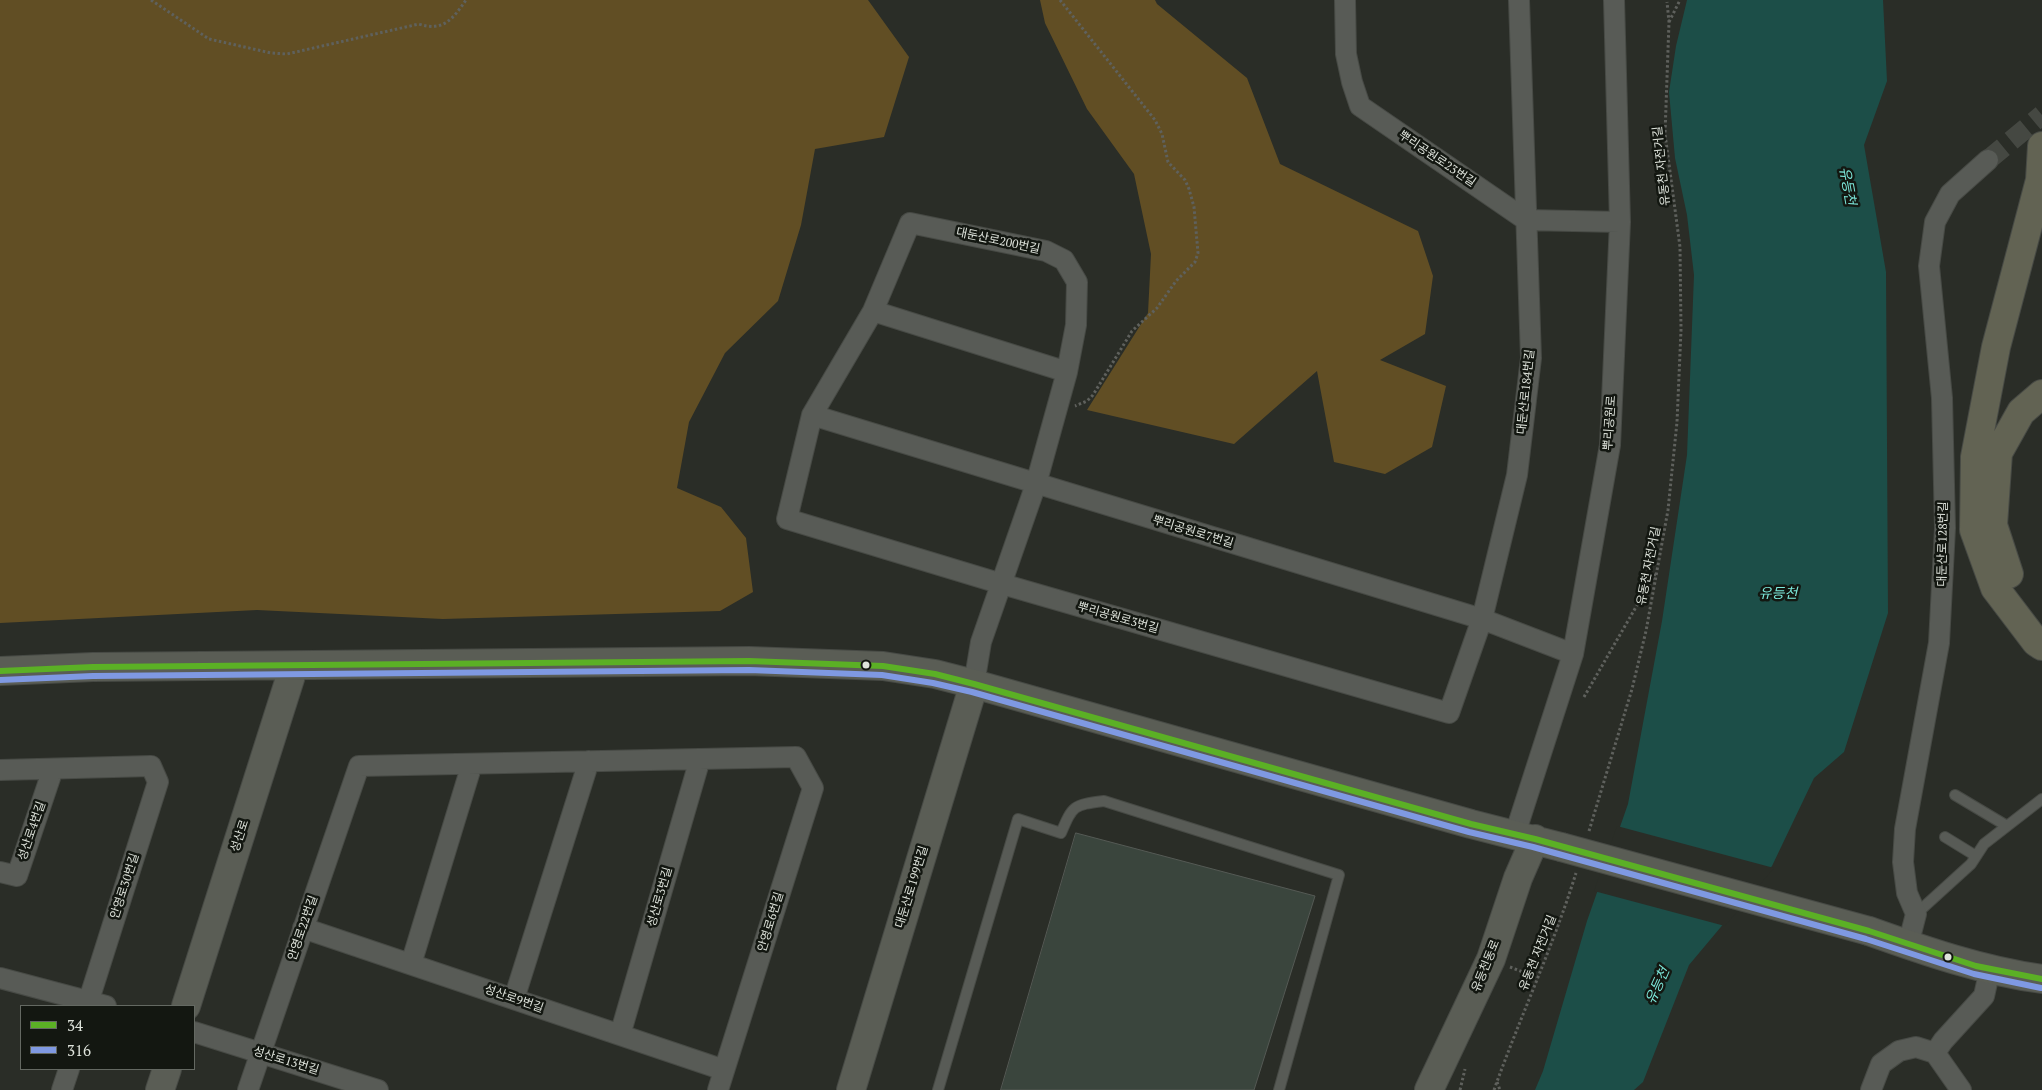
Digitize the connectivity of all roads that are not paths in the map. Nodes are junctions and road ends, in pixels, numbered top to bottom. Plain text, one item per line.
1 (1345, 0) edge
2 (1519, 0) edge
3 (1614, 0) edge
4 (2042, 146) edge
5 (1988, 160) tunnel mouth
6 (1526, 220) junction
7 (1620, 222) junction
8 (873, 311) junction
9 (1067, 372) junction
10 (2042, 394) edge
11 (812, 415) junction
12 (1036, 484) junction
13 (787, 519) joint
14 (1002, 584) junction
15 (1482, 619) junction
16 (2042, 620) edge
17 (2042, 646) edge
18 (1573, 654) junction
19 (294, 666) junction
20 (0, 671) edge
21 (974, 684) junction
22 (1449, 714) joint
23 (700, 759) junction
24 (589, 761) junction
25 (472, 764) junction
26 (53, 769) junction
27 (0, 770) edge
28 (1955, 795) dead end
29 (2042, 798) edge
30 (2007, 826) junction
31 (1525, 837) junction
32 (1945, 837) dead end
33 (1976, 856) junction
34 (0, 872) edge
35 (1916, 914) junction
36 (303, 928) junction
37 (1908, 945) junction
38 (411, 964) junction
39 (1990, 969) junction
40 (0, 978) edge
41 (2042, 979) edge
42 (514, 999) junction
43 (94, 1005) edge
44 (186, 1005) edge
45 (195, 1032) edge
46 (620, 1035) junction
47 (260, 1053) junction
48 (1935, 1053) junction
49 (69, 1070) edge
50 (167, 1070) edge
51 (724, 1070) junction
52 (62, 1090) edge
53 (160, 1090) edge
54 (248, 1090) edge
55 (378, 1090) edge
56 (718, 1090) edge
57 (851, 1090) edge
58 (938, 1090) edge
59 (1279, 1090) edge
60 (1429, 1090) edge
61 (1871, 1090) edge
62 (1961, 1090) edge

1 - 6 street, 뿌리공원로23번길
2 - 6 street, 대둔산로184번길
3 - 7 street, 뿌리공원로
4 - 17 highway
5 - 35 street, 대둔산로128번길
6 - 7 street
6 - 15 street, 대둔산로184번길
7 - 18 street, 뿌리공원로
8 - 9 street
8 - 9 street, 대둔산로200번길
8 - 11 street, 대둔산로200번길
9 - 12 street, 대둔산로200번길
10 - 16 highway
11 - 12 street, 뿌리공원로7번길
11 - 13 street, 대둔산로200번길
12 - 14 street, 대둔산로200번길
12 - 15 street, 뿌리공원로7번길
13 - 14 street, 뿌리공원로3번길
14 - 21 street, 대둔산로200번길
14 - 22 street, 뿌리공원로3번길
15 - 18 street, 뿌리공원로7번길
15 - 22 street, 대둔산로184번길
18 - 31 street, 뿌리공원로
19 - 20 main road
19 - 21 main road
19 - 44 main road, 성산로
21 - 31 main road
21 - 57 main road, 대둔산로199번길
23 - 24 street
23 - 46 street, 성산로3번길
23 - 51 street, 안영로6번길
24 - 25 street
24 - 42 street
25 - 36 street, 안영로22번길
25 - 38 street
26 - 27 street
26 - 34 street, 성산로4번길
26 - 43 street, 안영로30번길
28 - 30 lane
29 - 30 lane
30 - 33 lane
31 - 37 main road, bridge
31 - 60 main road, 유등천동로
32 - 33 lane
33 - 35 lane
35 - 37 street
36 - 38 street, 성산로9번길
36 - 47 street, 안영로22번길
37 - 39 main road
38 - 42 street, 성산로9번길
39 - 41 main road
39 - 48 street
40 - 43 street
42 - 46 street, 성산로9번길
45 - 47 street, 성산로13번길
46 - 51 street, 성산로9번길
47 - 54 street, 안영로22번길
47 - 55 street, 성산로13번길
48 - 61 street
48 - 62 street
49 - 52 street
50 - 53 main road
51 - 56 street, 안영로6번길
58 - 59 lane

